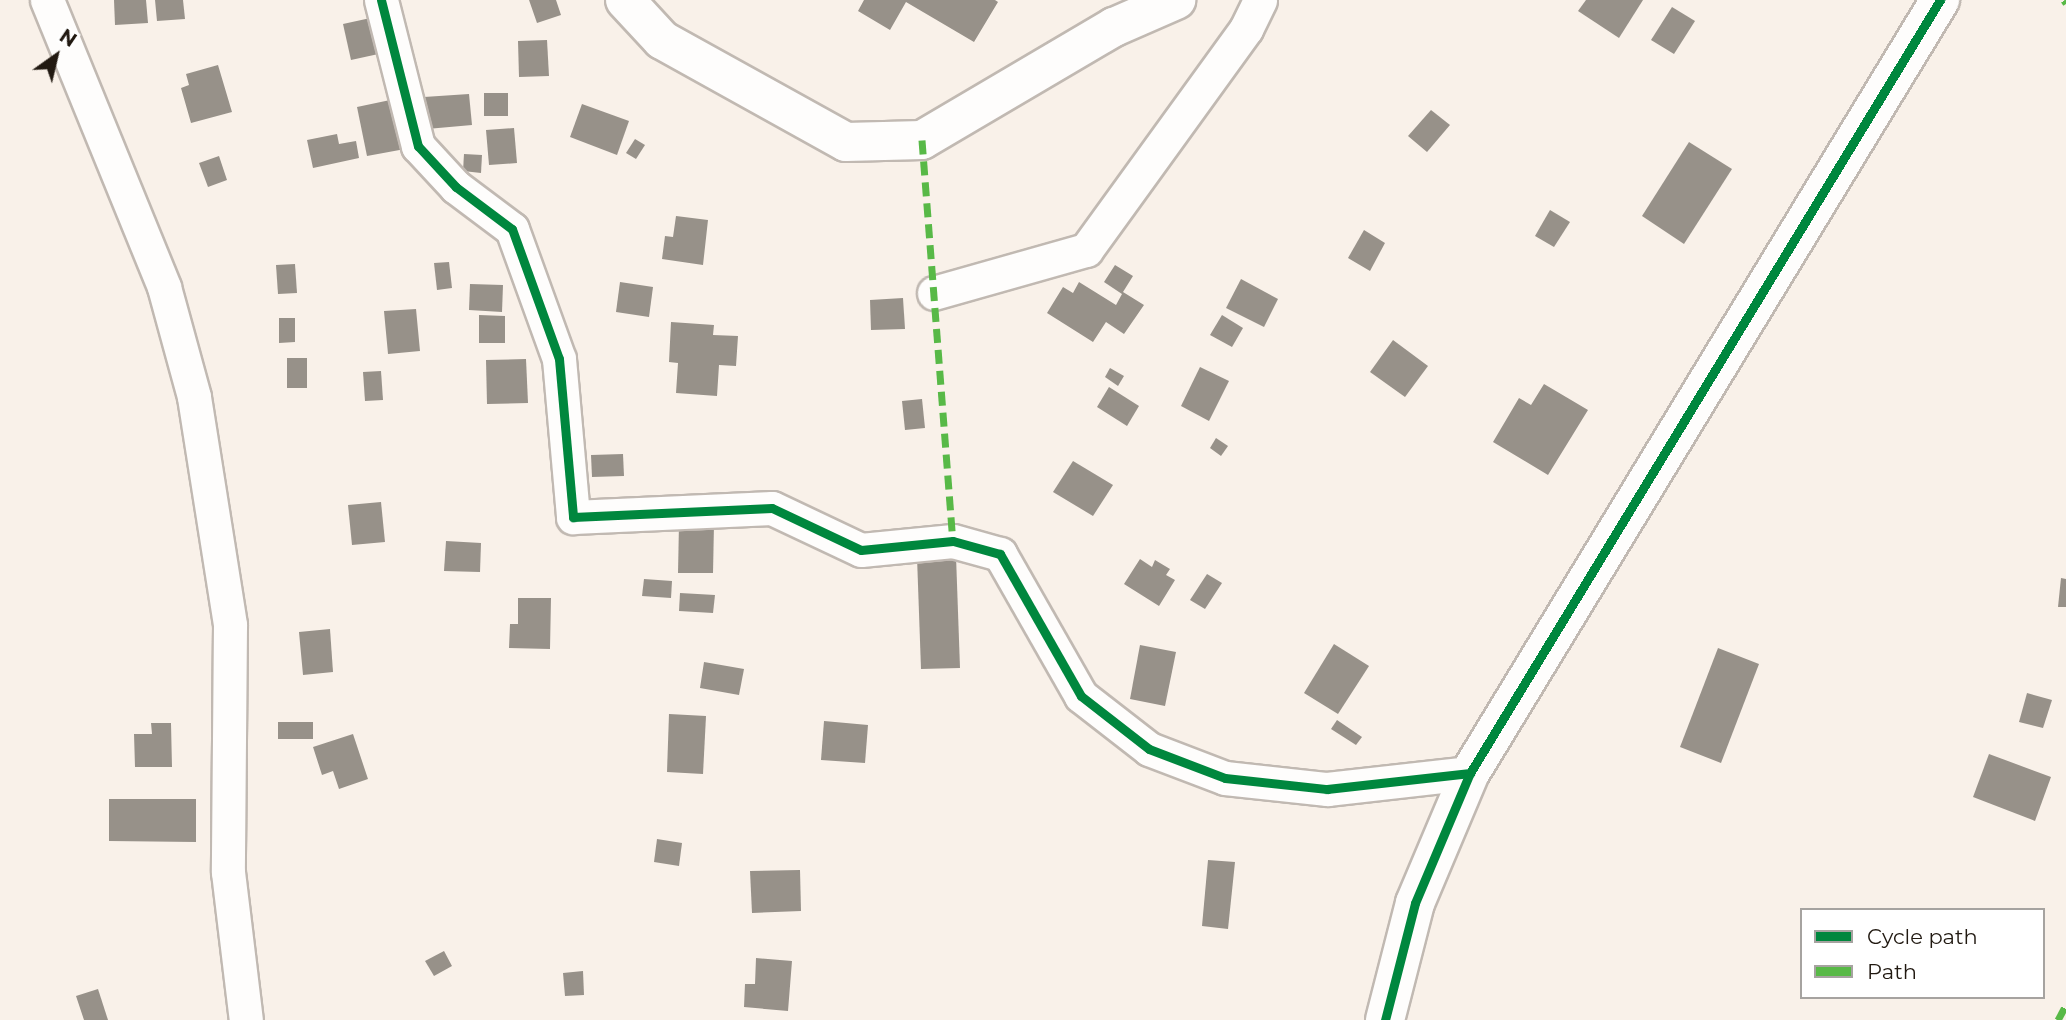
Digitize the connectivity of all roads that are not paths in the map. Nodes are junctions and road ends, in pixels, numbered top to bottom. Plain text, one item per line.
1 (47, 0) edge
2 (381, 0) edge
3 (625, 0) edge
4 (1176, 0) edge
5 (1260, 0) edge
6 (1940, 0) edge
7 (934, 293) dead end
8 (1470, 772) junction
9 (246, 1020) edge
10 (1385, 1020) edge

1 - 9 street
2 - 8 street
3 - 4 street
5 - 7 street
6 - 8 street
8 - 10 street

